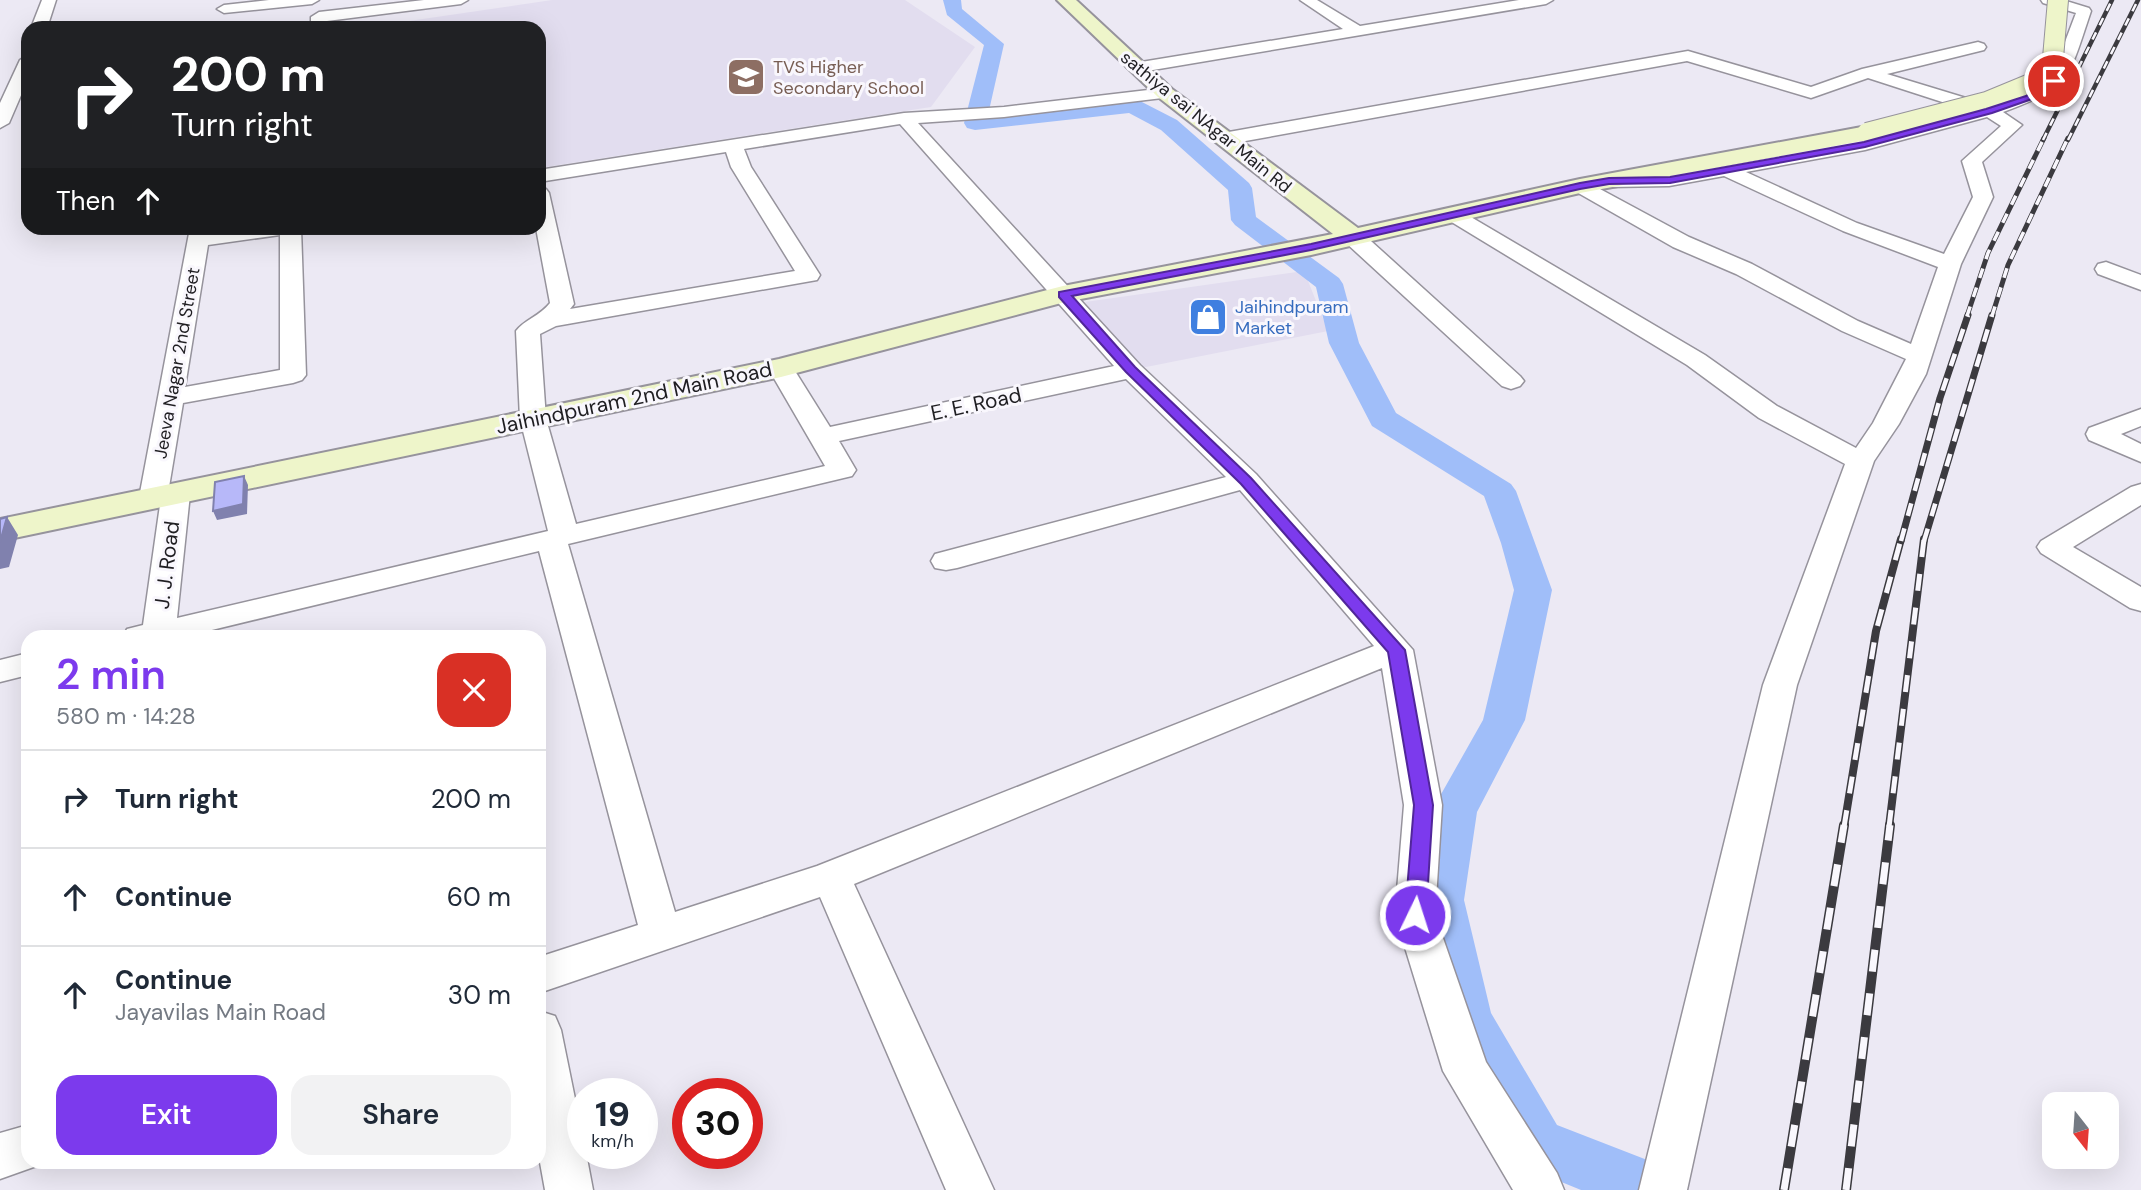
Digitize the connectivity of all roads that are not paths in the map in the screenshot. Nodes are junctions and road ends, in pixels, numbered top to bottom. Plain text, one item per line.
1 (49, 0) edge
2 (312, 0) edge
3 (461, 0) edge
4 (1066, 0) edge
5 (1307, 0) edge
6 (1546, 0) edge
7 (2048, 0) edge
8 (2058, 0) edge
9 (386, 4) edge
10 (225, 5) edge
11 (42, 21) edge
12 (319, 21) edge
13 (1359, 32) junction
14 (1978, 47) dead end
15 (21, 68) edge
16 (1135, 68) junction
17 (1867, 73) junction
18 (1165, 93) junction
19 (1989, 111) junction
20 (904, 118) junction
21 (0, 123) edge
22 (1223, 139) junction
23 (733, 145) junction
24 (1727, 170) junction
25 (546, 175) edge
26 (1609, 181) junction
27 (1580, 186) junction
28 (1452, 214) junction
29 (546, 227) edge
30 (199, 235) edge
31 (290, 235) edge
32 (1353, 237) junction
33 (1950, 264) junction
34 (2106, 269) dead end
35 (2141, 283) edge
36 (1063, 295) junction
37 (549, 320) junction
38 (1919, 356) junction
39 (780, 368) junction
40 (1131, 370) junction
41 (1511, 381) dead end
42 (171, 397) junction
43 (2141, 417) edge
44 (533, 419) junction
45 (822, 437) junction
46 (2141, 454) edge
47 (1860, 461) junction
48 (1246, 481) junction
49 (2141, 493) edge
50 (164, 496) junction
51 (0, 530) edge
52 (557, 538) junction
53 (946, 561) dead end
54 (2141, 601) edge
55 (152, 630) edge
56 (173, 630) edge
57 (1396, 650) junction
58 (21, 666) edge
59 (0, 671) edge
60 (831, 877) junction
61 (660, 934) junction
62 (546, 973) edge
63 (546, 1067) edge
64 (21, 1149) edge
65 (0, 1156) edge
66 (569, 1190) edge
67 (970, 1190) edge
68 (1540, 1190) edge
69 (1662, 1190) edge

1 - 11 street
2 - 10 street
3 - 9 street
4 - 16 street, sathiya sai NAgar Main Rd
5 - 13 street
6 - 13 street
7 - 19 street
8 - 26 street, Jaihindpuram 2nd Main Road, bridge
9 - 12 street
13 - 16 street
14 - 17 street
15 - 21 street
16 - 18 street, sathiya sai NAgar Main Rd
17 - 19 street
17 - 22 street
18 - 20 street
18 - 22 street, sathiya sai NAgar Main Rd
19 - 24 street
19 - 33 street
20 - 23 street
20 - 36 street
22 - 32 street, sathiya sai NAgar Main Rd
23 - 25 street
23 - 37 street
24 - 26 street
24 - 33 street
26 - 27 street, Jaihindpuram 2nd Main Road
27 - 28 street, Jaihindpuram 2nd Main Road
27 - 38 street
28 - 32 street, Jaihindpuram 2nd Main Road
28 - 47 street
29 - 37 street
30 - 42 street, Jeeva Nagar 2nd Street
31 - 42 street
32 - 36 street, Jaihindpuram 2nd Main Road
32 - 41 street
33 - 38 street
34 - 35 street
36 - 39 street, Jaihindpuram 2nd Main Road
36 - 40 street
37 - 44 street
38 - 47 street
39 - 44 street, Jaihindpuram 2nd Main Road
39 - 45 street
40 - 45 street, E. E. Road
40 - 48 street
42 - 50 street, Jeeva Nagar 2nd Street
43 - 46 street
44 - 50 street, Jaihindpuram 2nd Main Road
44 - 52 street
45 - 52 street
47 - 69 street
48 - 53 street
48 - 57 street
49 - 54 street
50 - 51 street, Jaihindpuram 2nd Main Road
50 - 55 street, J. J. Road
52 - 56 street
52 - 61 street
57 - 60 street
57 - 68 street
58 - 59 street
60 - 61 street
60 - 67 street
61 - 62 street
63 - 66 street
64 - 65 street

